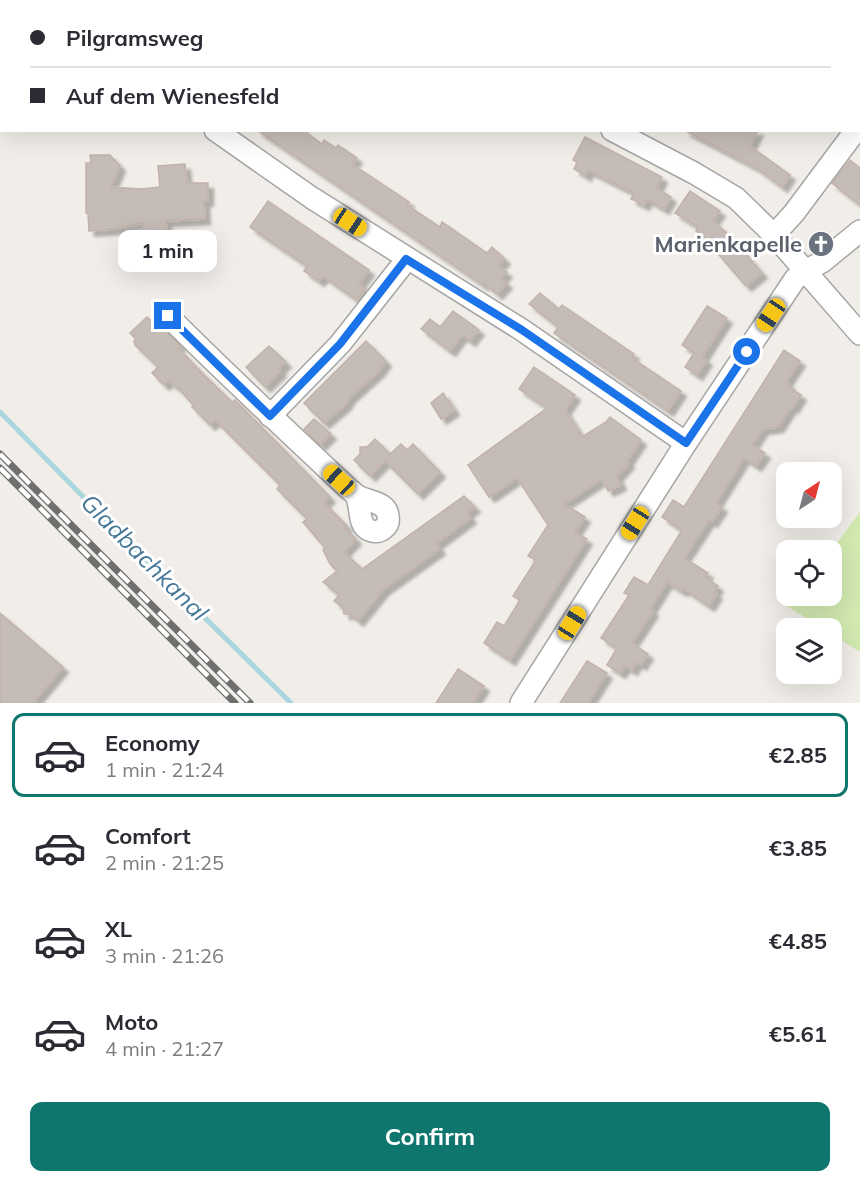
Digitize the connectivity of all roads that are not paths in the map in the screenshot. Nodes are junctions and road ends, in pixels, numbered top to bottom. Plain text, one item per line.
1 (218, 132) edge
2 (616, 132) edge
3 (855, 132) edge
4 (860, 231) edge
5 (774, 235) junction
6 (406, 259) junction
7 (805, 271) junction
8 (168, 316) dead end
9 (860, 334) edge
10 (270, 416) junction
11 (686, 443) junction
12 (356, 495) dead end
13 (521, 703) edge

1 - 6 street
2 - 5 street
3 - 5 street
4 - 7 street
5 - 7 street
6 - 10 street
6 - 11 street
7 - 9 street
7 - 11 street
8 - 10 street
10 - 12 street
11 - 13 street

